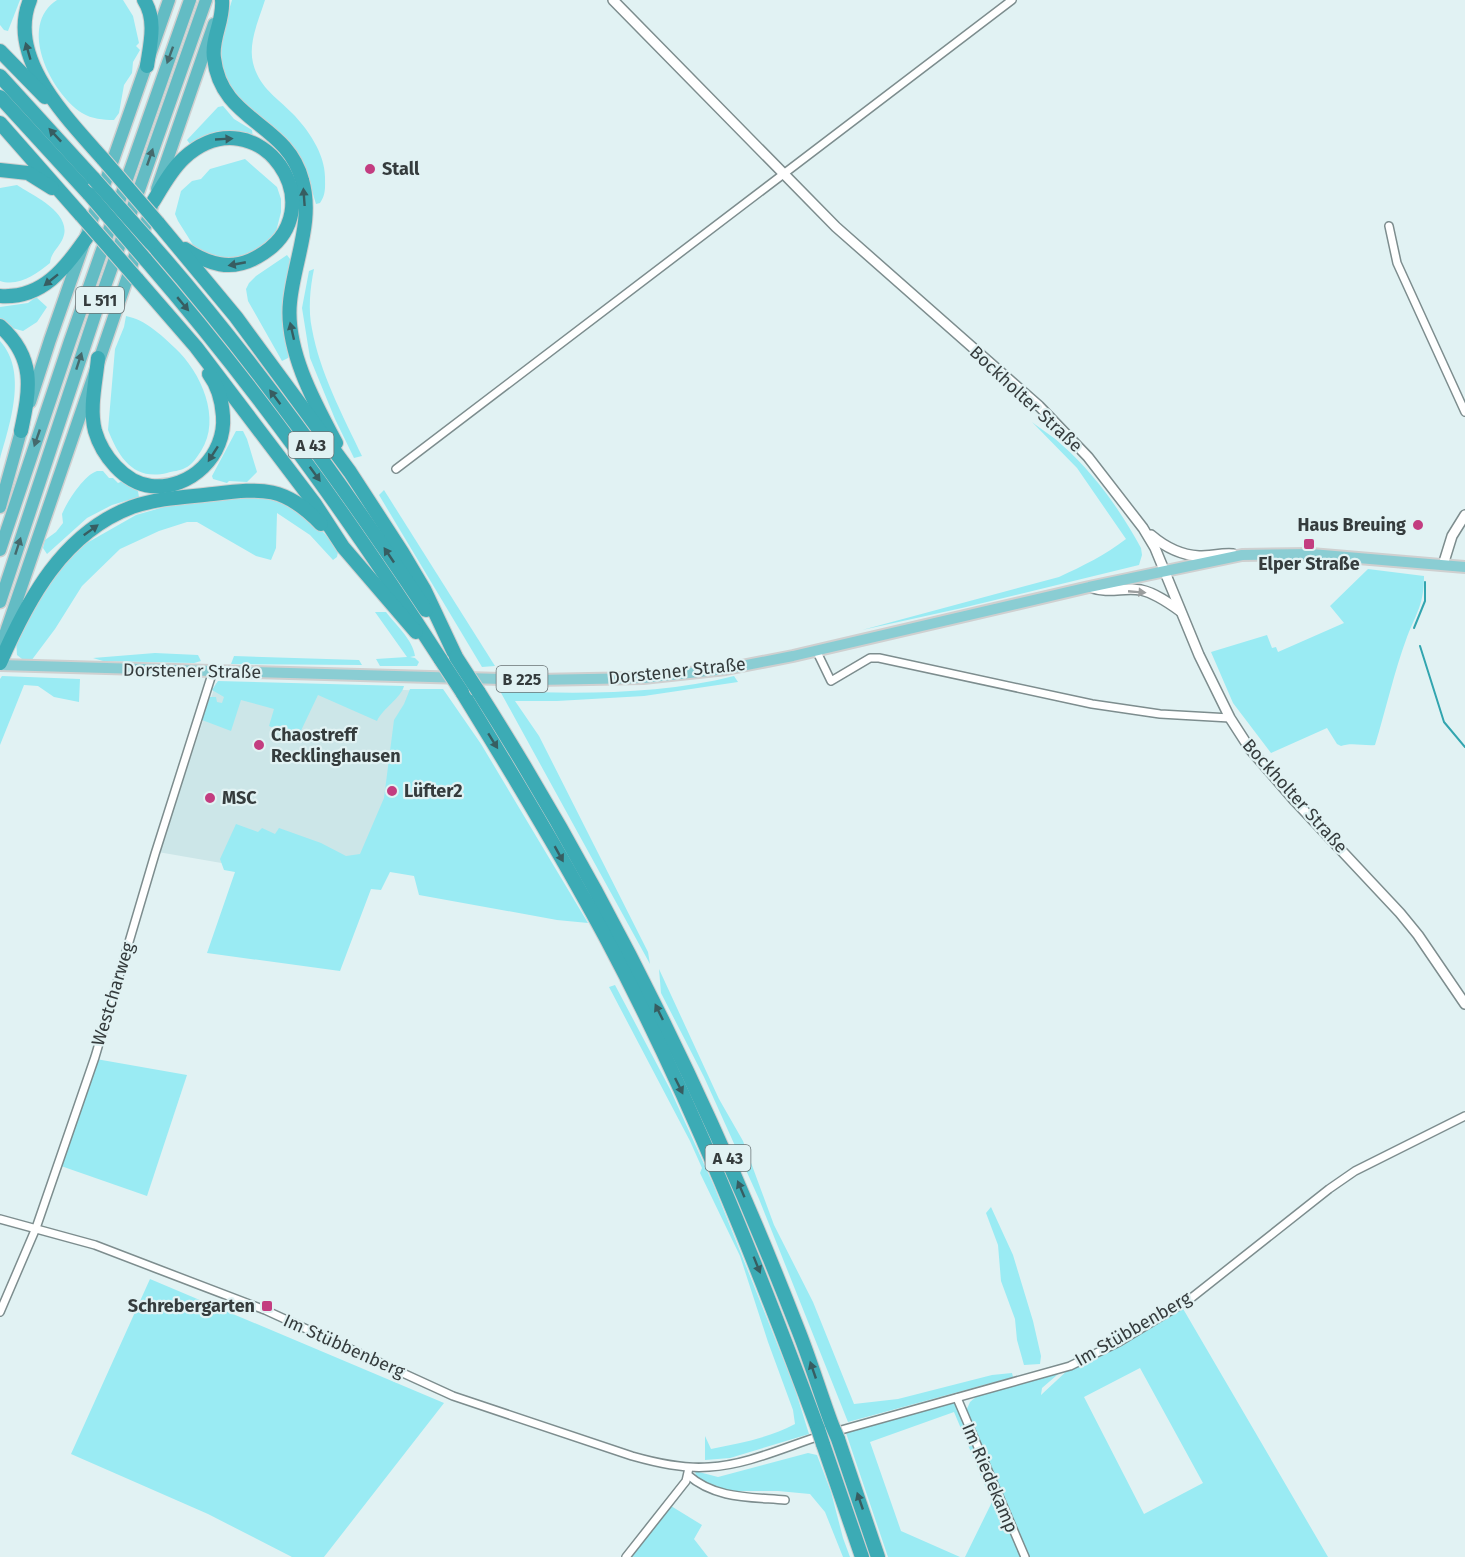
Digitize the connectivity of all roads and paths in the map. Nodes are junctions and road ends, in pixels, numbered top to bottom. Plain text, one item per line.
1 (30, 0) edge
2 (144, 0) edge
3 (169, 0) edge
4 (190, 0) edge
5 (206, 0) edge
6 (222, 0) edge
7 (613, 0) edge
8 (1012, 0) edge
9 (0, 51) edge
10 (147, 66) junction
11 (0, 76) edge
12 (0, 97) edge
13 (0, 123) edge
14 (82, 135) junction
15 (0, 170) edge
16 (784, 175) junction
17 (64, 195) junction
18 (153, 202) junction
19 (1389, 225) dead end
20 (87, 237) junction
21 (172, 240) junction
22 (151, 294) junction
23 (0, 296) edge
24 (0, 326) edge
25 (98, 358) junction
26 (1465, 412) edge
27 (21, 431) junction
28 (396, 469) dead end
29 (350, 472) junction
30 (0, 507) edge
31 (1465, 515) edge
32 (1143, 528) junction
33 (344, 547) junction
34 (0, 550) edge
35 (1242, 555) junction
36 (1443, 565) junction
37 (1465, 567) edge
38 (1164, 571) junction
39 (1089, 587) junction
40 (0, 602) edge
41 (1181, 612) junction
42 (0, 650) edge
43 (816, 650) junction
44 (456, 657) junction
45 (441, 660) junction
46 (0, 664) edge
47 (213, 671) junction
48 (1230, 718) junction
49 (1465, 1004) edge
50 (1465, 1116) edge
51 (0, 1219) edge
52 (36, 1228) junction
53 (0, 1312) edge
54 (957, 1398) junction
55 (688, 1471) junction
56 (785, 1500) dead end
57 (627, 1557) edge
58 (862, 1557) edge
59 (878, 1557) edge
60 (1025, 1557) edge

14 -> 1 highway
2 - 10 highway
3 - 10 highway
4 -> 34 highway, L 511
40 -> 5 highway, L 511
6 - 18 highway
29 -> 6 highway
7 - 16 street, Bockholter Straße
8 - 16 street
9 - 14 highway
10 - 20 highway
44 -> 11 highway, A 43, bridge
12 -> 45 highway, A 43, bridge
13 - 17 highway
14 - 21 highway, bridge
15 - 17 highway
16 - 28 street
16 - 32 street, Bockholter Straße
17 - 22 highway, bridge
18 -> 21 highway
18 - 25 highway
19 - 26 street
20 -> 23 highway
20 - 27 highway
21 - 29 highway
22 -> 25 highway
22 - 33 highway
24 - 27 highway
25 - 42 highway
27 - 30 highway
29 - 44 highway
31 - 36 street
32 - 35 street
32 - 38 street, Bockholter Straße
33 - 45 highway
46 -> 33 highway
35 - 36 main road, B 225
35 - 38 main road, B 225
36 - 37 main road, B 225
38 - 39 main road, Dorstener Straße / B 225
38 - 41 street, Bockholter Straße
39 -> 41 street
39 - 43 main road, Dorstener Straße / B 225
41 - 48 street, Bockholter Straße
43 - 47 main road, Dorstener Straße / B 225
43 - 48 street
59 -> 44 highway, A 43, bridge
45 -> 58 highway, A 43, bridge
46 - 47 main road, Dorstener Straße / B 225
47 - 52 street, Westcharweg
48 - 49 street, Bockholter Straße
50 - 54 street, Im Stübbenberg
51 - 52 street, Im Stübbenberg
52 - 53 street, Westcharweg
52 - 55 street, Im Stübbenberg
54 - 55 street, Im Stübbenberg
54 - 60 street, Im Riedekamp
55 - 56 street, Im Stübbenberg
55 - 57 street

